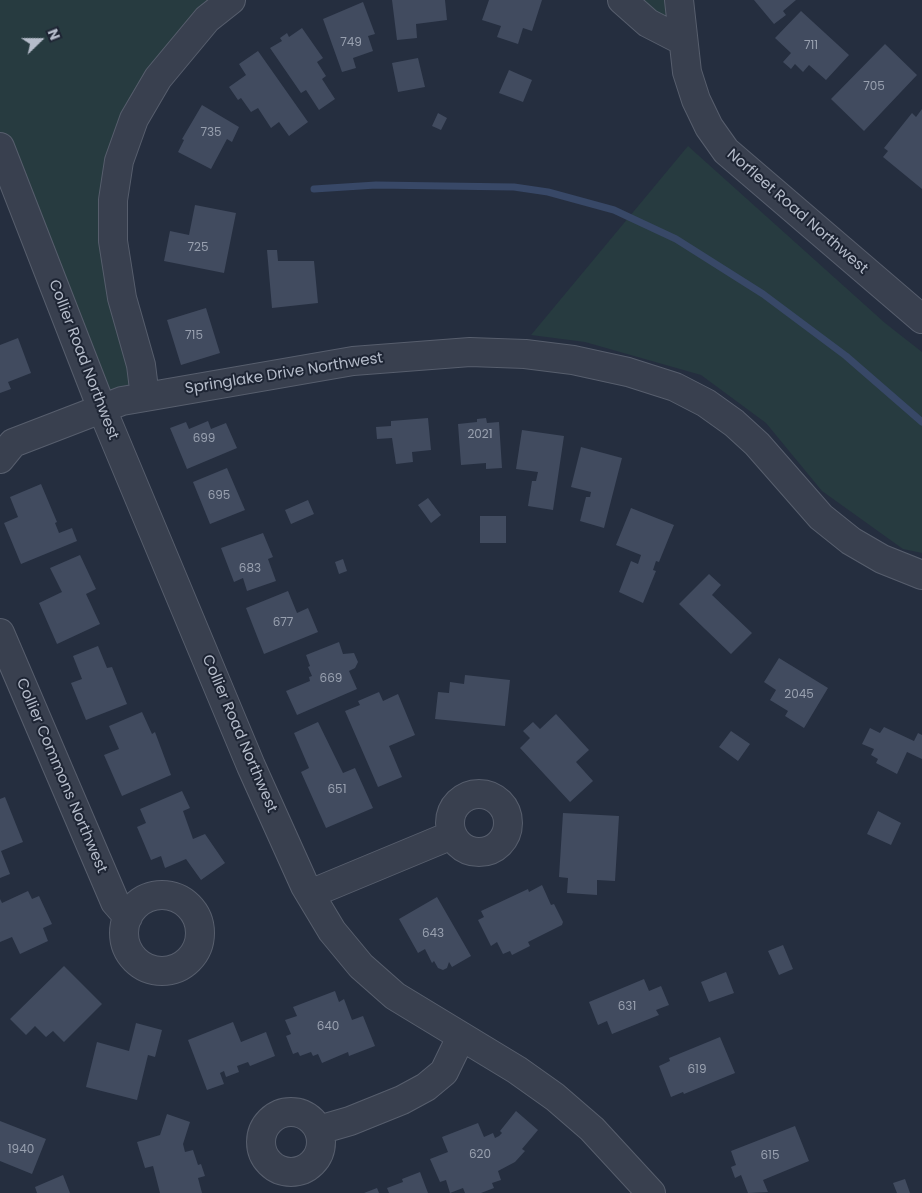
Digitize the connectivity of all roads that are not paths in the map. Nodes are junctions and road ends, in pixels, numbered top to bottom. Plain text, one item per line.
1 (230, 0) edge
2 (622, 0) edge
3 (679, 0) edge
4 (683, 41) junction
5 (0, 147) edge
6 (922, 319) edge
7 (145, 397) junction
8 (102, 409) junction
9 (0, 459) edge
10 (922, 575) edge
11 (0, 633) edge
12 (452, 835) dead end
13 (310, 894) junction
14 (128, 917) dead end
15 (461, 1037) junction
16 (319, 1130) dead end
17 (651, 1193) edge

1 - 7 street
2 - 4 street
3 - 4 street, Norfleet Road Northwest
4 - 6 street, Norfleet Road Northwest
5 - 8 street, Collier Road Northwest
7 - 8 street, Springlake Drive Northwest
7 - 10 street, Springlake Drive Northwest
8 - 9 street
8 - 13 street, Collier Road Northwest
11 - 14 street, Collier Commons Northwest
12 - 13 street
13 - 15 street, Collier Road Northwest
15 - 16 street
15 - 17 street, Collier Road Northwest

